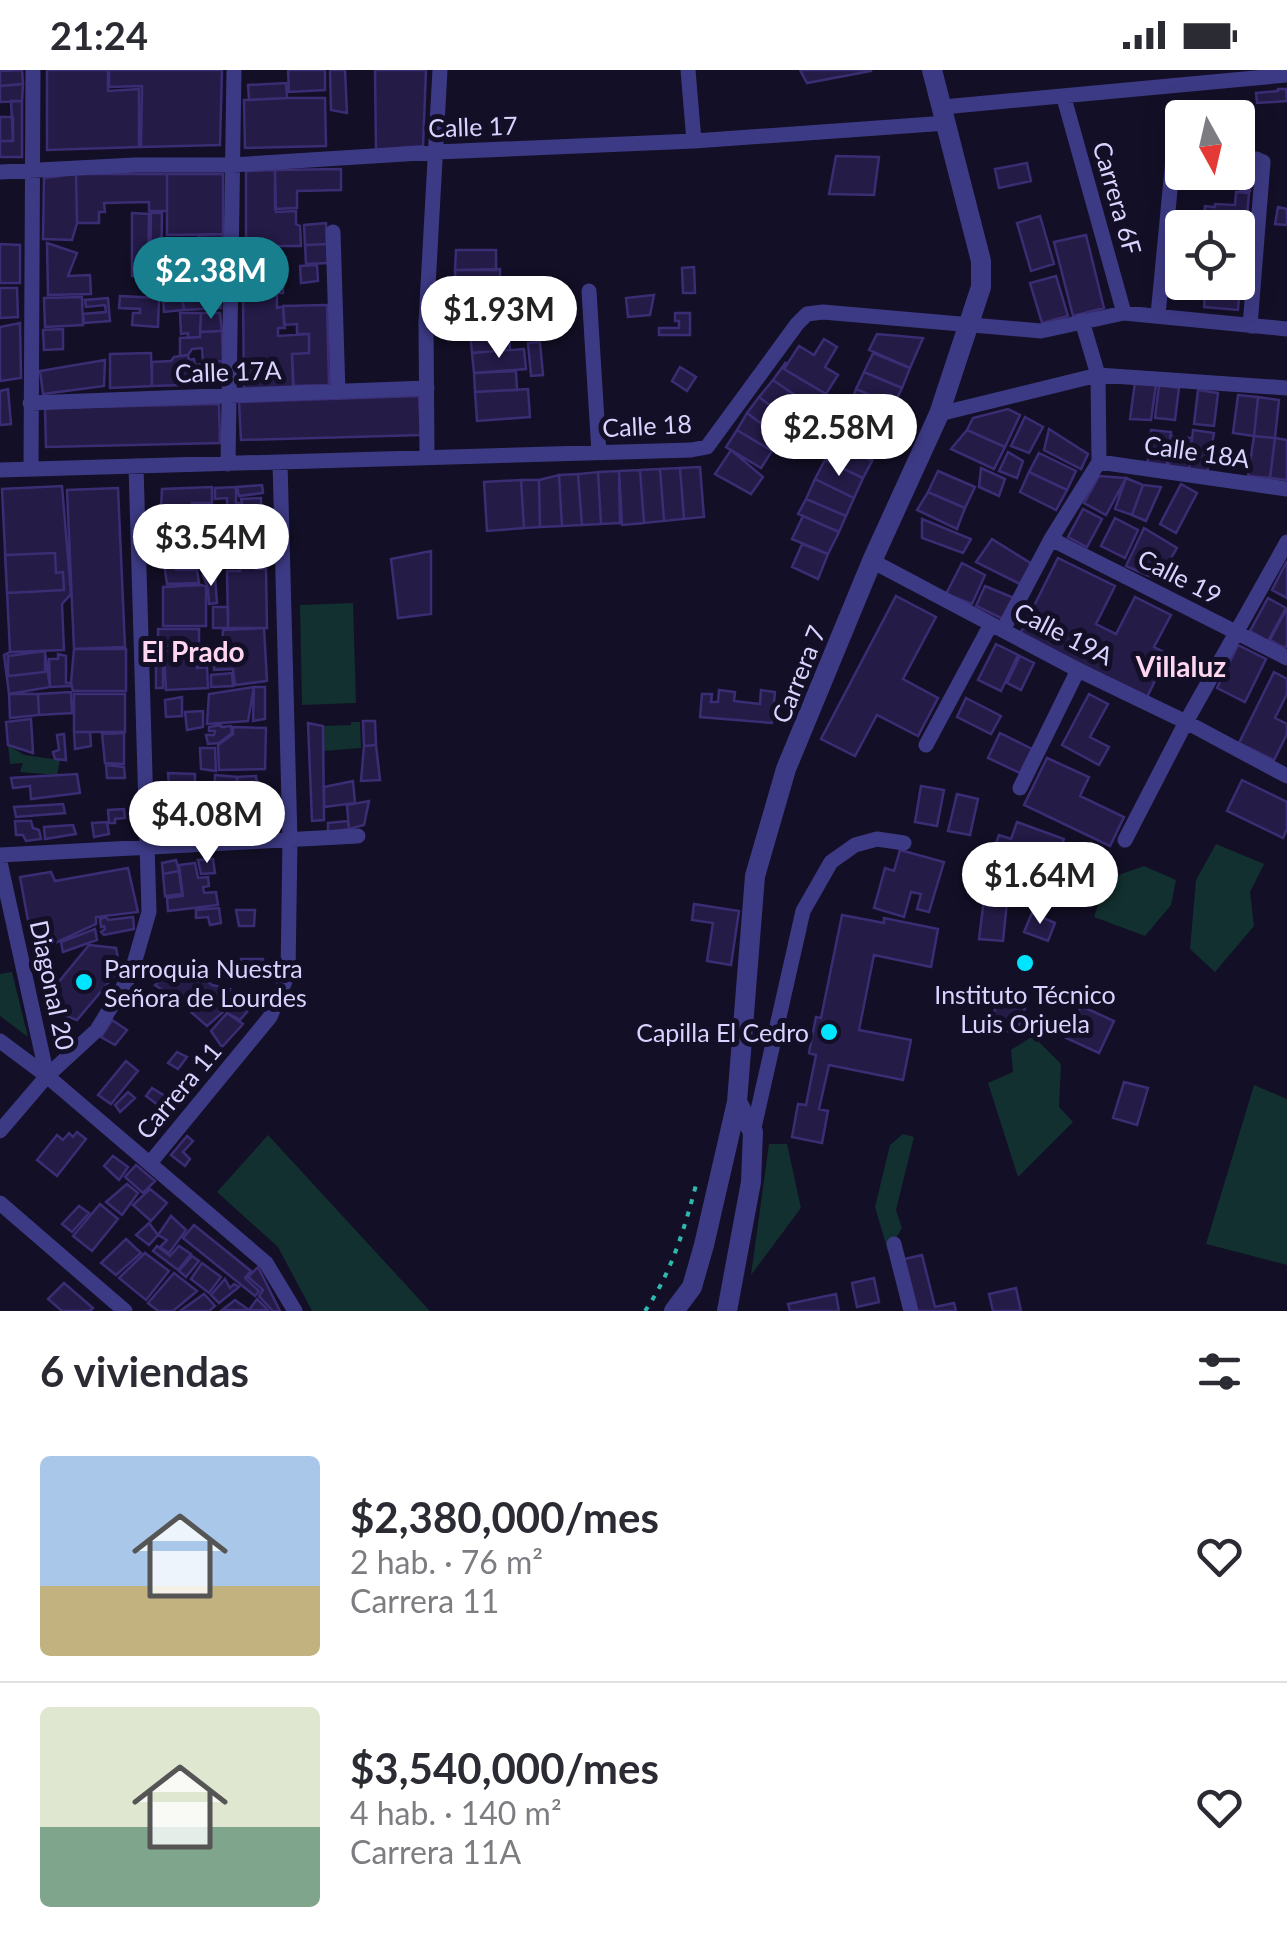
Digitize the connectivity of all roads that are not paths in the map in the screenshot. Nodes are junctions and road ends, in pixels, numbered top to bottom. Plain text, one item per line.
1 (33, 70) edge
2 (234, 70) edge
3 (440, 70) edge
4 (688, 70) edge
5 (932, 70) edge
6 (1287, 75) edge
7 (1064, 98) junction
8 (945, 115) junction
9 (694, 140) junction
10 (437, 152) junction
11 (1255, 159) edge
12 (232, 165) junction
13 (32, 170) junction
14 (0, 172) edge
15 (1170, 190) edge
16 (333, 232) dead end
17 (589, 291) dead end
18 (1124, 313) junction
19 (1158, 315) junction
20 (1082, 321) junction
21 (969, 326) junction
22 (1250, 326) junction
23 (1287, 329) edge
24 (1098, 375) junction
25 (427, 388) junction
26 (1287, 388) edge
27 (338, 392) junction
28 (229, 396) junction
29 (30, 403) junction
30 (939, 414) junction
31 (599, 452) junction
32 (427, 457) junction
33 (280, 462) junction
34 (1099, 462) junction
35 (228, 464) junction
36 (136, 466) junction
37 (0, 470) edge
38 (31, 470) junction
39 (1287, 489) edge
40 (1050, 539) junction
41 (1287, 542) edge
42 (872, 561) junction
43 (997, 627) junction
44 (1236, 632) junction
45 (1287, 658) edge
46 (1078, 670) junction
47 (1186, 722) junction
48 (926, 745) dead end
49 (1287, 776) edge
50 (1020, 788) dead end
51 (358, 836) dead end
52 (290, 840) junction
53 (1125, 840) dead end
54 (904, 843) dead end
55 (148, 847) junction
56 (0, 858) edge
57 (0, 1042) edge
58 (47, 1076) junction
59 (737, 1102) junction
60 (0, 1131) edge
61 (752, 1132) junction
62 (150, 1163) junction
63 (0, 1203) edge
64 (894, 1244) dead end
65 (125, 1311) edge
66 (295, 1311) edge
67 (674, 1311) edge
68 (727, 1311) edge
69 (912, 1311) edge

1 - 13 street
2 - 12 street
3 - 10 street
4 - 9 street
5 - 8 street, Carrera 7
6 - 7 street, Calle 17
7 - 8 street, Calle 17
7 - 18 street, Carrera 6F
8 - 9 street, Calle 17
8 - 21 street, Carrera 7
9 - 10 street, Calle 17
10 - 12 street, Calle 17
10 - 25 street
11 - 22 street
12 - 13 street, Calle 17
12 - 28 street
13 - 14 street, Calle 17
13 - 29 street
15 - 19 street
16 - 27 street
17 - 31 street
18 - 19 street, Calle 18
18 - 20 street, Calle 18
19 - 22 street, Calle 18
20 - 21 street, Calle 18
20 - 24 street
21 - 30 street, Carrera 7
21 - 31 street, Calle 18
22 - 23 street, Calle 18
24 - 26 street
24 - 30 street
24 - 34 street
25 - 27 street, Calle 17A
25 - 32 street
27 - 28 street, Calle 17A
28 - 29 street, Calle 17A
28 - 35 street
29 - 38 street
30 - 42 street, Carrera 7
31 - 32 street, Calle 18
32 - 33 street, Calle 18
33 - 35 street, Calle 18
33 - 52 street, Carrera 11
34 - 39 street, Calle 18A
34 - 40 street
35 - 36 street, Calle 18
36 - 38 street, Calle 18
36 - 55 street
37 - 38 street, Calle 18
40 - 43 street
40 - 44 street, Calle 19
41 - 44 street
42 - 43 street, Calle 19A
42 - 59 street, Carrera 7
43 - 46 street, Calle 19A
43 - 48 street
44 - 45 street, Calle 19
44 - 47 street
46 - 47 street, Calle 19A
46 - 50 street
47 - 49 street, Calle 19A
47 - 53 street
51 - 52 street
52 - 55 street
52 - 62 street, Carrera 11
54 - 61 street
55 - 56 street
55 - 58 street
56 - 58 street, Diagonal 20
57 - 58 street
58 - 60 street
58 - 62 street, Diagonal 20
59 - 61 street
59 - 67 street, Carrera 7
61 - 68 street
62 - 66 street, Diagonal 20
63 - 65 street
64 - 69 street

